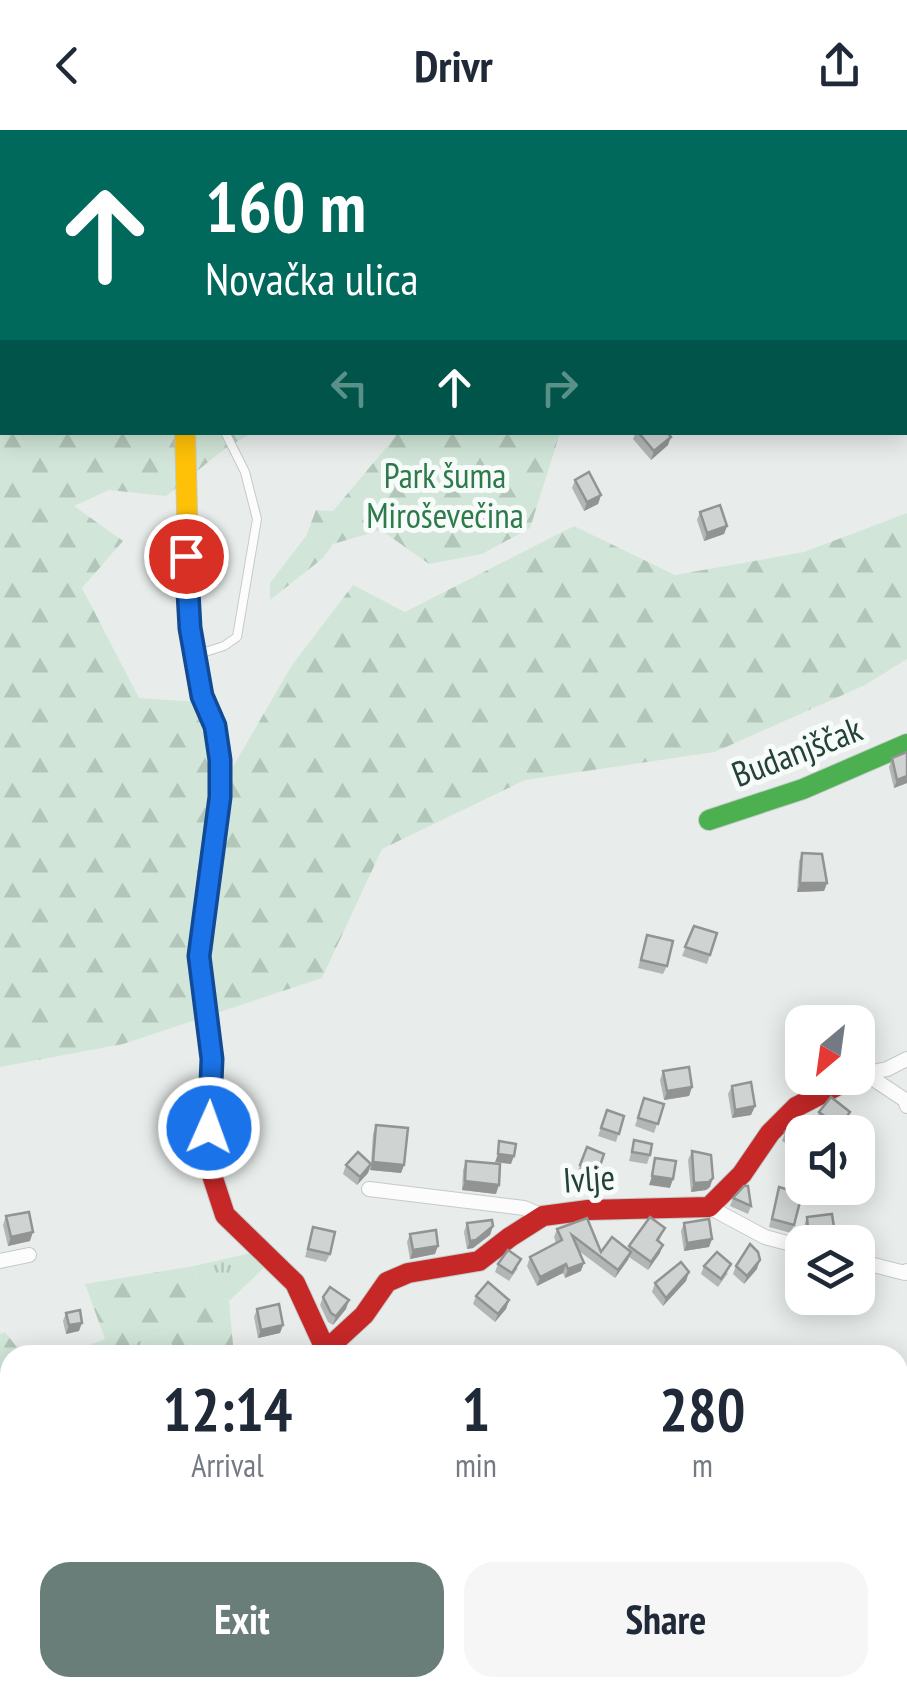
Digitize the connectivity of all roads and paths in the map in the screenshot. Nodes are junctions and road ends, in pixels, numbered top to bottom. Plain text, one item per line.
1 (183, 435) edge
2 (226, 435) edge
3 (194, 655) junction
4 (907, 744) edge
5 (709, 820) dead end
6 (907, 1059) edge
7 (875, 1071) edge
8 (875, 1084) edge
9 (822, 1095) edge
10 (907, 1106) edge
11 (370, 1189) dead end
12 (708, 1207) junction
13 (544, 1216) junction
14 (785, 1243) edge
15 (28, 1255) dead end
16 (0, 1261) edge
17 (875, 1265) edge
18 (907, 1272) edge
19 (324, 1345) edge
20 (334, 1345) edge

1 - 3 street
2 - 3 lane
3 - 19 street
4 - 5 street, Budanjščak
6 - 7 street
8 - 10 street
9 - 12 street
11 - 13 street
12 - 13 street, Ivlje
12 - 14 street
13 - 20 street, Ivlje
15 - 16 street
17 - 18 street

